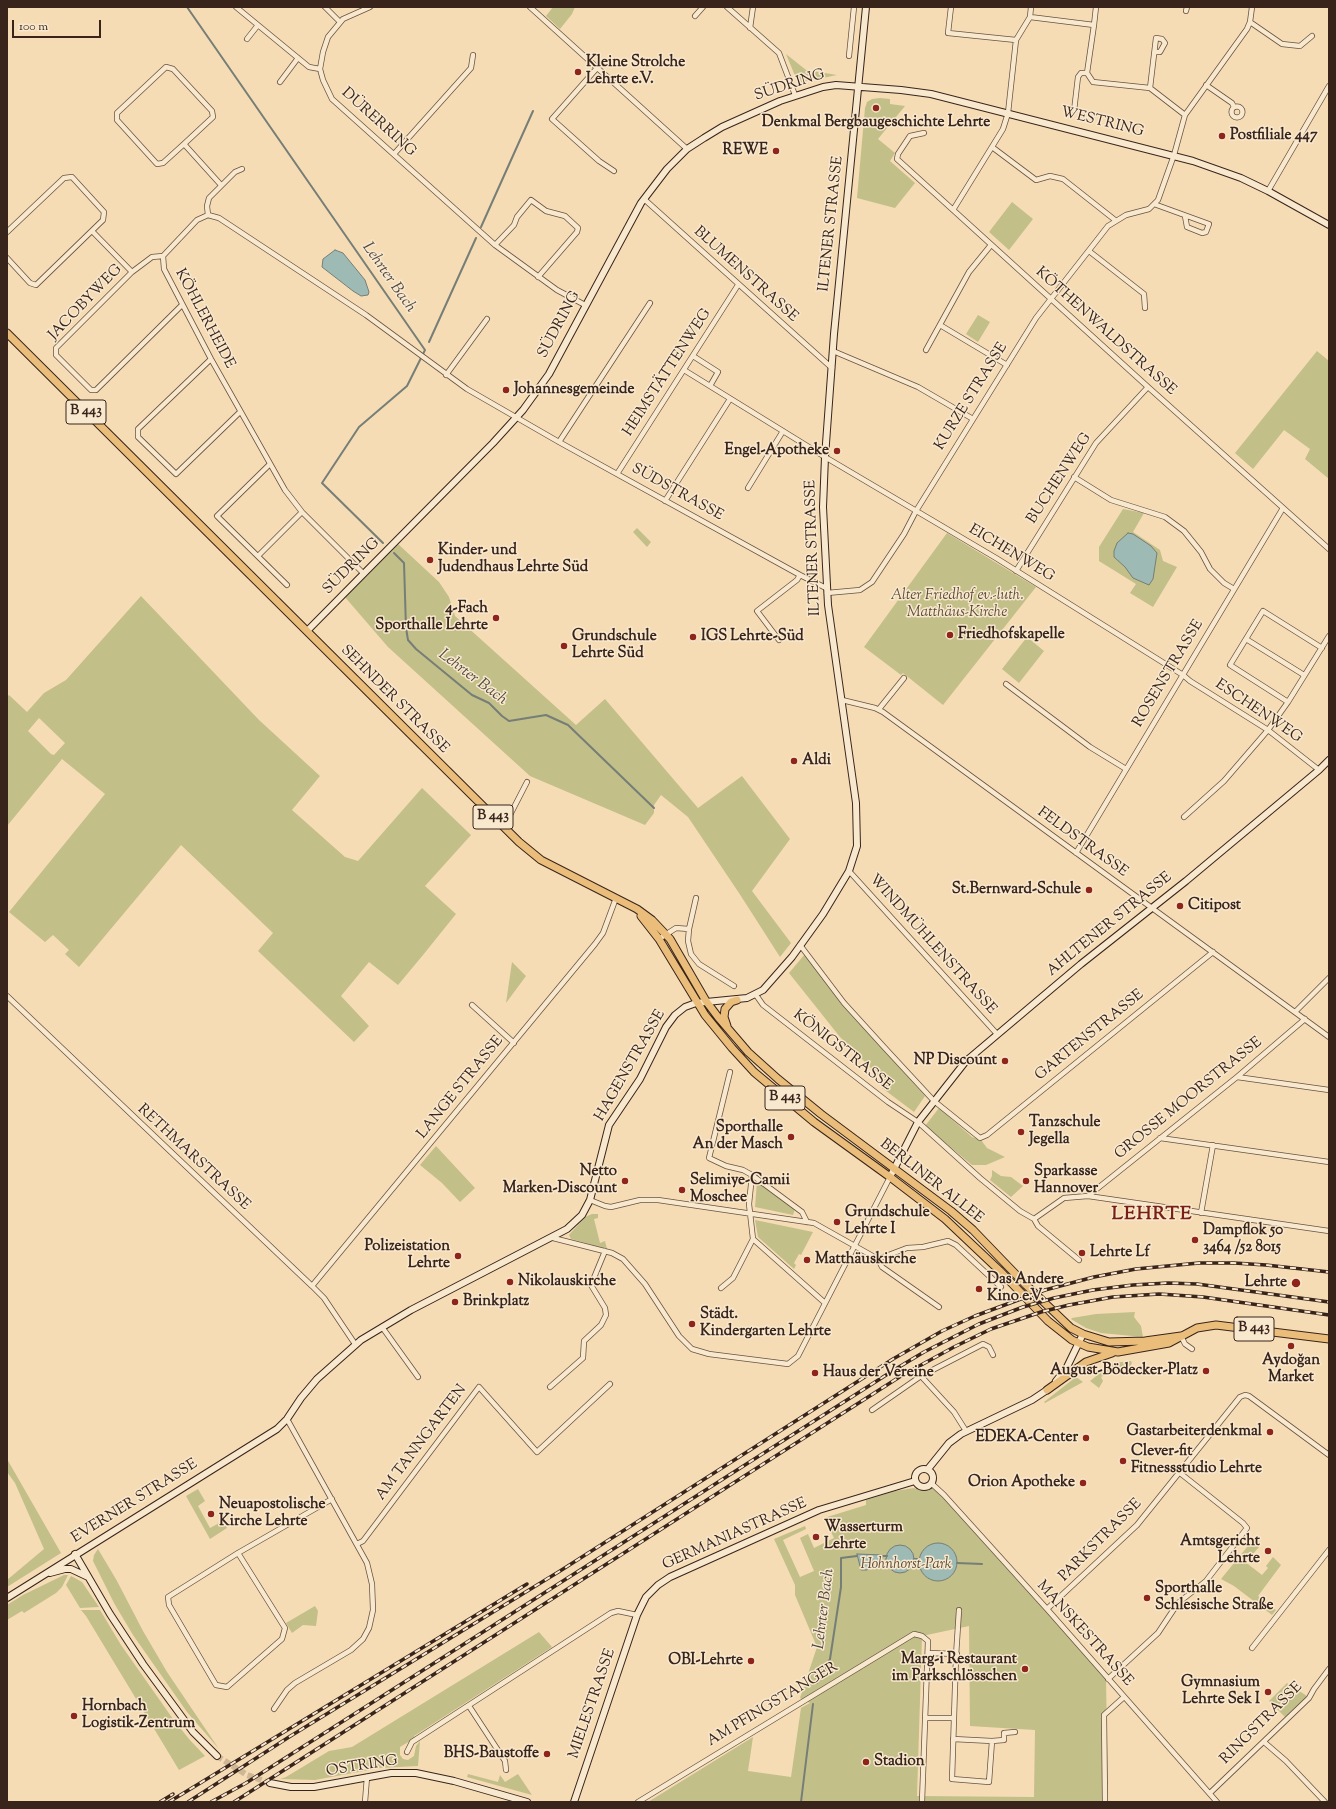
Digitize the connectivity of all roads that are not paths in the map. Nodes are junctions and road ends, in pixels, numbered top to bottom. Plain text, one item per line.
1 (236, 7) edge
2 (325, 7) edge
3 (370, 7) edge
4 (530, 7) edge
5 (703, 7) edge
6 (727, 7) edge
7 (753, 7) edge
8 (854, 7) edge
9 (866, 7) edge
10 (951, 7) edge
11 (1031, 7) edge
12 (1096, 7) edge
13 (1252, 7) edge
14 (695, 16) dead end
15 (1030, 17) junction
16 (340, 22) junction
17 (1250, 22) junction
18 (258, 25) junction
19 (1094, 25) junction
20 (750, 28) junction
21 (1312, 36) dead end
22 (247, 39) dead end
23 (1016, 40) junction
24 (1155, 52) dead end
25 (473, 55) dead end
26 (849, 56) dead end
27 (298, 58) junction
28 (597, 68) junction
29 (320, 69) junction
30 (1087, 73) junction
31 (280, 82) dead end
32 (1206, 85) junction
33 (857, 86) junction
34 (1329, 86) edge
35 (1150, 88) junction
36 (795, 95) junction
37 (1234, 107) dead end
38 (1074, 111) dead end
39 (1008, 113) junction
40 (1185, 115) junction
41 (924, 133) dead end
42 (184, 144) junction
43 (992, 147) junction
44 (687, 149) junction
45 (394, 154) junction
46 (1174, 155) junction
47 (242, 169) dead end
48 (614, 171) dead end
49 (221, 185) junction
50 (1268, 191) junction
51 (644, 199) junction
52 (1154, 204) junction
53 (953, 210) junction
54 (208, 215) junction
55 (1185, 216) junction
56 (1115, 220) junction
57 (1329, 225) edge
58 (92, 231) junction
59 (7, 232) edge
60 (495, 245) junction
61 (991, 245) junction
62 (1089, 251) junction
63 (163, 256) junction
64 (7, 258) edge
65 (132, 272) junction
66 (538, 277) junction
67 (738, 285) junction
68 (1052, 299) junction
69 (650, 303) dead end
70 (182, 305) junction
71 (585, 305) junction
72 (1145, 308) dead end
73 (487, 319) dead end
74 (940, 325) junction
75 (7, 333) edge
76 (926, 350) dead end
77 (833, 351) junction
78 (693, 356) junction
79 (211, 359) junction
80 (1007, 365) junction
81 (832, 368) junction
82 (684, 370) junction
83 (446, 375) junction
84 (710, 386) junction
85 (1148, 387) junction
86 (730, 399) junction
87 (240, 412) junction
88 (516, 418) junction
89 (972, 419) junction
90 (783, 431) junction
91 (560, 442) junction
92 (825, 456) junction
93 (269, 465) junction
94 (617, 474) junction
95 (1074, 477) junction
96 (748, 488) dead end
97 (665, 501) junction
98 (1283, 508) junction
99 (916, 510) junction
100 (302, 512) junction
101 (1329, 549) edge
102 (258, 556) junction
103 (1016, 571) junction
104 (364, 574) junction
105 (800, 575) junction
106 (287, 585) dead end
107 (1234, 589) junction
108 (827, 590) junction
109 (307, 631) junction
110 (1329, 636) edge
111 (779, 640) dead end
112 (1246, 640) junction
113 (1322, 648) junction
114 (1183, 674) junction
115 (1304, 676) junction
116 (904, 678) dead end
117 (1006, 684) dead end
118 (842, 700) junction
119 (1288, 702) junction
120 (879, 709) junction
121 (1268, 730) junction
122 (1329, 760) edge
123 (1126, 769) junction
124 (1319, 770) junction
125 (527, 782) dead end
126 (1184, 817) dead end
127 (502, 826) junction
128 (1076, 853) junction
129 (849, 871) junction
130 (616, 898) junction
131 (696, 898) dead end
132 (623, 902) junction
133 (1151, 908) junction
134 (689, 929) junction
135 (666, 934) junction
136 (659, 938) junction
137 (800, 945) junction
138 (1213, 952) junction
139 (1329, 978) edge
140 (734, 986) dead end
141 (756, 995) junction
142 (7, 996) edge
143 (736, 1000) junction
144 (706, 1001) junction
145 (696, 1002) junction
146 (472, 1005) dead end
147 (1295, 1012) junction
148 (1305, 1019) junction
149 (997, 1034) junction
150 (733, 1036) junction
151 (1329, 1037) edge
152 (514, 1043) junction
153 (730, 1072) dead end
154 (1237, 1077) junction
155 (1329, 1090) edge
156 (934, 1101) junction
157 (918, 1122) junction
158 (1160, 1138) junction
159 (1213, 1145) junction
160 (1329, 1162) edge
161 (894, 1168) junction
162 (752, 1175) junction
163 (890, 1176) junction
164 (1088, 1196) junction
165 (590, 1200) junction
166 (750, 1213) junction
167 (1201, 1214) junction
168 (1034, 1219) junction
169 (807, 1222) junction
170 (1329, 1231) edge
171 (553, 1238) junction
172 (753, 1239) junction
173 (855, 1247) junction
174 (605, 1251) junction
175 (878, 1259) junction
176 (1079, 1260) dead end
177 (312, 1286) junction
178 (1001, 1287) dead end
179 (722, 1288) dead end
180 (825, 1303) junction
181 (939, 1307) dead end
182 (382, 1327) junction
183 (1083, 1334) junction
184 (1181, 1336) junction
185 (1329, 1339) edge
186 (355, 1344) junction
187 (1079, 1344) junction
188 (1192, 1349) dead end
189 (1118, 1352) junction
190 (993, 1355) dead end
191 (921, 1376) junction
192 (418, 1377) dead end
193 (610, 1384) dead end
194 (550, 1387) dead end
195 (1047, 1390) junction
196 (872, 1410) dead end
197 (287, 1419) junction
198 (966, 1431) junction
199 (1329, 1455) edge
200 (928, 1469) junction
201 (1180, 1473) junction
202 (915, 1481) junction
203 (931, 1483) junction
204 (332, 1499) junction
205 (357, 1544) junction
206 (1329, 1550) edge
207 (238, 1553) junction
208 (75, 1554) junction
209 (42, 1575) junction
210 (88, 1577) junction
211 (7, 1598) edge
212 (1048, 1609) junction
213 (959, 1610) dead end
214 (638, 1615) junction
215 (1252, 1648) dead end
216 (928, 1653) junction
217 (957, 1654) junction
218 (1329, 1669) edge
219 (1108, 1678) junction
220 (1124, 1697) junction
221 (469, 1706) junction
222 (274, 1709) dead end
223 (927, 1718) junction
224 (954, 1718) junction
225 (1016, 1732) dead end
226 (953, 1739) junction
227 (992, 1740) junction
228 (1264, 1742) junction
229 (407, 1752) dead end
230 (217, 1756) tunnel mouth
231 (506, 1770) dead end
232 (367, 1778) junction
233 (270, 1783) tunnel mouth
234 (1210, 1793) junction
235 (365, 1802) edge
236 (527, 1802) edge
237 (574, 1802) edge
238 (638, 1802) edge
239 (922, 1802) edge
240 (1105, 1802) edge
241 (1217, 1802) edge
242 (1325, 1802) edge

1 - 18 street
2 - 16 street
3 - 16 street
4 - 28 street
5 - 14 street
6 - 20 street
7 - 20 street
8 - 26 street
9 - 33 street, ILTENER STRASSE
10 - 23 street
11 - 15 street
12 - 19 street
13 - 17 street
15 - 19 street
15 - 23 street
16 - 29 street
17 - 21 street
17 - 32 street
18 - 22 street
18 - 27 street
19 - 30 street
20 - 36 street
23 - 39 street
24 - 35 street
25 - 45 street
27 - 29 street
27 - 31 street
28 - 44 street
28 - 48 street
29 - 45 street, DÜRERRING
30 - 35 street
30 - 38 street
32 - 37 street
32 - 40 street
33 - 36 street, SÜDRING
33 - 39 street, WESTRING
33 - 77 street, ILTENER STRASSE
34 - 50 street
35 - 40 street
36 - 44 street, SÜDRING
39 - 43 street
39 - 46 street, WESTRING
40 - 46 street
41 - 53 street, KÖTHENWALDSTRASSE
42 - 42 street
42 - 49 street
43 - 53 street
43 - 56 street
44 - 51 street, SÜDRING
45 - 60 street, DÜRERRING
46 - 50 street, WESTRING
46 - 52 street
47 - 49 street
49 - 54 street
50 - 57 street, WESTRING
51 - 67 street, BLUMENSTRASSE
51 - 71 street, SÜDRING
52 - 55 street
52 - 56 street
53 - 61 street, KÖTHENWALDSTRASSE
54 - 63 street, KÖHLERHEIDE
54 - 83 street
55 - 55 street
56 - 62 street, KURZE STRASSE
58 - 59 street
58 - 64 street
58 - 65 street
60 - 66 street, DÜRERRING
60 - 66 street
61 - 68 street, KÖTHENWALDSTRASSE
61 - 74 street
62 - 68 street, KURZE STRASSE
62 - 72 street
63 - 65 street, JACOBYWEG
63 - 70 street, KÖHLERHEIDE
65 - 70 street, JACOBYWEG
66 - 71 street, DÜRERRING
67 - 78 street, HEIMSTÄTTENWEG
67 - 81 street, BLUMENSTRASSE
68 - 80 street, KURZE STRASSE
68 - 85 street, KÖTHENWALDSTRASSE
69 - 91 street
70 - 79 street, KÖHLERHEIDE
71 - 88 street, SÜDRING
73 - 83 street
74 - 76 street
74 - 80 street
75 - 109 main road, SEHNDER STRASSE / B 443
77 - 81 street, ILTENER STRASSE
77 - 89 street
78 - 82 street, HEIMSTÄTTENWEG
78 - 84 street
79 - 87 street, KÖHLERHEIDE
79 - 87 street
80 - 89 street, KURZE STRASSE
81 - 92 street, ILTENER STRASSE
82 - 84 street, EICHENWEG
82 - 94 street, HEIMSTÄTTENWEG
83 - 88 street
84 - 86 street, EICHENWEG
85 - 95 street, BUCHENWEG
85 - 98 street, KÖTHENWALDSTRASSE
86 - 90 street, EICHENWEG
86 - 97 street
87 - 93 street, KÖHLERHEIDE
88 - 91 street, SÜDSTRASSE
88 - 104 street, SÜDRING
89 - 99 street, KURZE STRASSE
90 - 92 street, EICHENWEG
90 - 96 street
91 - 94 street, SÜDSTRASSE
92 - 99 street, EICHENWEG
92 - 108 street, ILTENER STRASSE
93 - 100 street, KÖHLERHEIDE
93 - 102 street
94 - 97 street, SÜDSTRASSE
95 - 103 street, BUCHENWEG
95 - 107 street
97 - 105 street, SÜDSTRASSE
98 - 101 street, KÖTHENWALDSTRASSE
98 - 107 street, ROSENSTRASSE
99 - 103 street, EICHENWEG
99 - 108 street, KURZE STRASSE
100 - 102 street
100 - 104 street, KÖHLERHEIDE
102 - 106 street
103 - 114 street, EICHENWEG
104 - 109 street, SÜDRING
105 - 108 street, SÜDSTRASSE
105 - 111 street
107 - 114 street, ROSENSTRASSE
108 - 118 street, ILTENER STRASSE
109 - 127 main road, SEHNDER STRASSE / B 443
110 - 113 street
112 - 113 street
112 - 115 street
112 - 119 street
113 - 115 street
114 - 121 street, ESCHENWEG
114 - 123 street, ROSENSTRASSE
115 - 119 street
116 - 120 street
117 - 123 street
118 - 120 street, FELDSTRASSE
118 - 129 street, ILTENER STRASSE
119 - 121 street
120 - 128 street, FELDSTRASSE
121 - 124 street, ESCHENWEG
121 - 126 street
122 - 124 street, AHLTENER STRASSE
123 - 128 street, ROSENSTRASSE
124 - 133 street, AHLTENER STRASSE
125 - 127 street
127 - 130 main road, SEHNDER STRASSE / B 443
128 - 133 street, FELDSTRASSE
129 - 137 street, ILTENER STRASSE
129 - 149 street, WINDMÜHLENSTRASSE
130 - 132 main road, SEHNDER STRASSE / B 443
130 - 152 street, LANGE STRASSE
131 - 134 street
132 - 135 main road, SEHNDER STRASSE / B 443
132 - 136 main road, SEHNDER STRASSE / B 443
133 - 138 street, FELDSTRASSE
133 - 149 street, AHLTENER STRASSE
134 - 135 street
134 - 140 street
135 - 136 street
135 - 144 main road, SEHNDER STRASSE / B 443
136 - 145 main road, SEHNDER STRASSE / B 443
137 - 141 street, ILTENER STRASSE
137 - 156 street
138 - 147 street, FELDSTRASSE
138 - 156 street, GARTENSTRASSE
139 - 147 street
141 - 143 street, ILTENER STRASSE
141 - 157 street, KÖNIGSTRASSE
142 - 177 street, RETHMARSTRASSE
143 - 144 street, ILTENER STRASSE
143 - 150 main road
144 - 145 street, ILTENER STRASSE
144 - 150 main road, BERLINER ALLEE / B 443
145 - 163 main road, BERLINER ALLEE / B 443
145 - 165 street, HAGENSTRASSE
146 - 152 street
147 - 148 street, FELDSTRASSE
148 - 151 street, FELDSTRASSE
148 - 154 street, GROSSE MOORSTRASSE
149 - 156 street, AHLTENER STRASSE
150 - 161 main road, BERLINER ALLEE / B 443
152 - 177 street, LANGE STRASSE
153 - 162 street
154 - 155 street
154 - 158 street, GROSSE MOORSTRASSE
156 - 157 street, AHLTENER STRASSE
157 - 161 street, AHLTENER STRASSE
157 - 168 street, KÖNIGSTRASSE
158 - 159 street
158 - 164 street, GROSSE MOORSTRASSE
159 - 160 street
159 - 167 street
161 - 163 street, AHLTENER STRASSE
161 - 183 main road, BERLINER ALLEE / B 443
162 - 166 street
162 - 169 street
163 - 173 street
163 - 187 main road, BERLINER ALLEE / B 443
164 - 167 street
164 - 168 street
165 - 166 street
165 - 171 street, HAGENSTRASSE
166 - 169 street
166 - 172 street
167 - 170 street
168 - 176 street, KÖNIGSTRASSE
169 - 173 street
171 - 174 street
171 - 182 street, HAGENSTRASSE
172 - 179 street
172 - 180 street
173 - 175 street
173 - 180 street
174 - 180 street
174 - 194 street
175 - 178 street
175 - 181 street
177 - 186 street, RETHMARSTRASSE
182 - 186 street, EVERNER STRASSE
182 - 192 street
183 - 184 main road, BERLINER ALLEE / B 443
183 - 187 street
184 - 185 main road, B 443
184 - 188 street
184 - 189 main road, B 443
186 - 197 street, EVERNER STRASSE
187 - 189 main road, B 443
187 - 195 street
189 - 195 main road
190 - 191 street
191 - 196 street
191 - 198 street
193 - 205 street, AM TANNGARTEN
195 - 198 street
197 - 204 street
197 - 208 street, EVERNER STRASSE
198 - 200 street
199 - 201 street, PARKSTRASSE
200 - 202 street
200 - 203 street
201 - 212 street, PARKSTRASSE
201 - 219 street
202 - 203 street
202 - 214 street, GERMANIASTRASSE
203 - 212 street, MANSKESTRASSE
204 - 205 street
204 - 207 street
205 - 222 street
206 - 215 street
207 - 207 street
208 - 209 street, EVERNER STRASSE
208 - 210 street
209 - 210 street
209 - 211 street, EVERNER STRASSE
210 - 230 street
212 - 219 street, MANSKESTRASSE
213 - 217 street
214 - 221 street
214 - 237 street, MIELESTRASSE
216 - 217 street
216 - 223 street
216 - 238 street, AM PFINGSTANGER
217 - 224 street
218 - 228 street, RINGSTRASSE
219 - 220 street, MANSKESTRASSE
220 - 234 street, MANSKESTRASSE
220 - 240 street
221 - 229 street
221 - 231 street
223 - 224 street
223 - 239 street
224 - 226 street
225 - 227 street
226 - 227 street
226 - 227 street
228 - 234 street, RINGSTRASSE
228 - 242 street
232 - 233 street, OSTRING
232 - 235 street
232 - 236 street, OSTRING
234 - 241 street, MANSKESTRASSE

